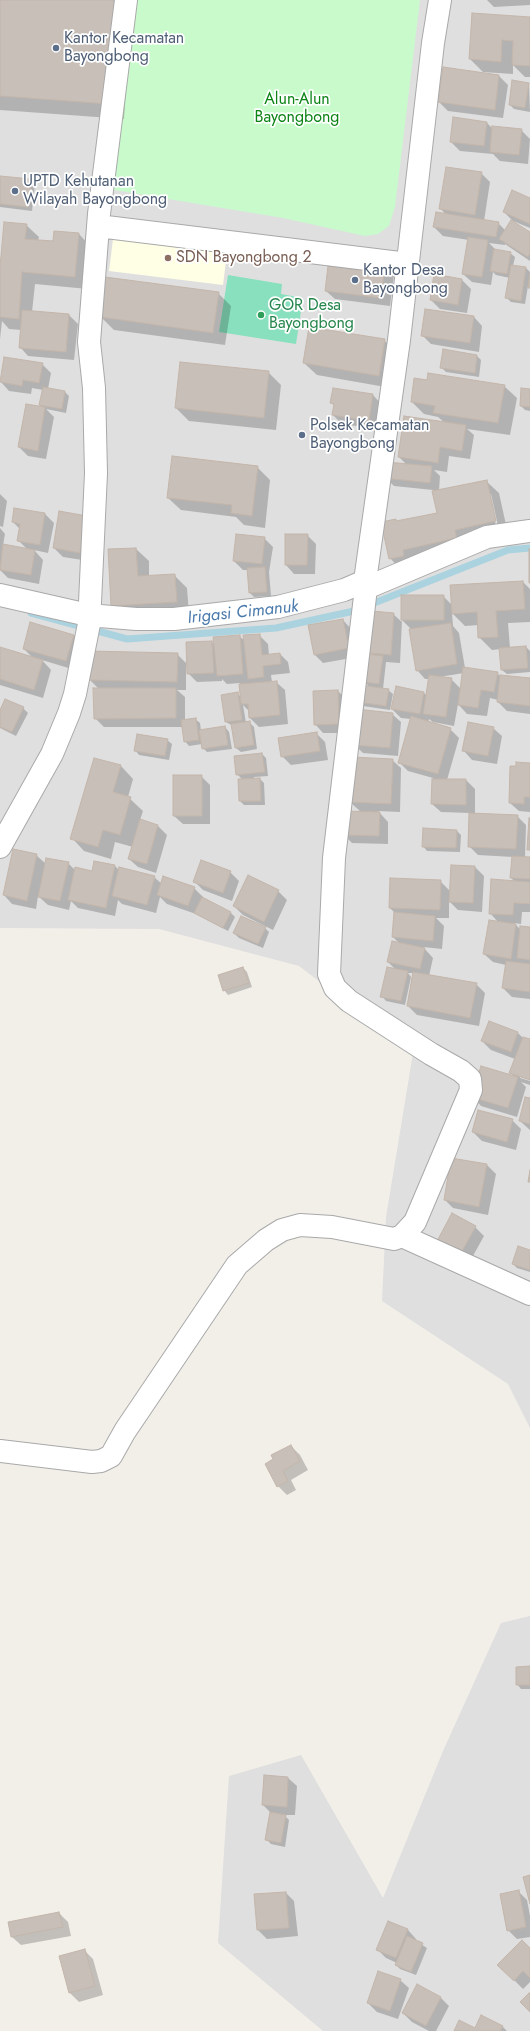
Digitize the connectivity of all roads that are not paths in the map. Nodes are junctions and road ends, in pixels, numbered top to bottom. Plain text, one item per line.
1 (126, 0) edge
2 (440, 0) edge
3 (98, 226) junction
4 (408, 264) junction
5 (530, 531) edge
6 (365, 589) junction
7 (0, 594) edge
8 (89, 620) junction
9 (0, 847) edge
10 (402, 1236) junction
11 (530, 1294) edge
12 (0, 1450) edge

1 - 3 street
2 - 4 street
3 - 4 street
3 - 8 street
4 - 6 street
5 - 6 street
6 - 8 street
6 - 10 street
7 - 8 street
8 - 9 street
10 - 11 street
10 - 12 street

